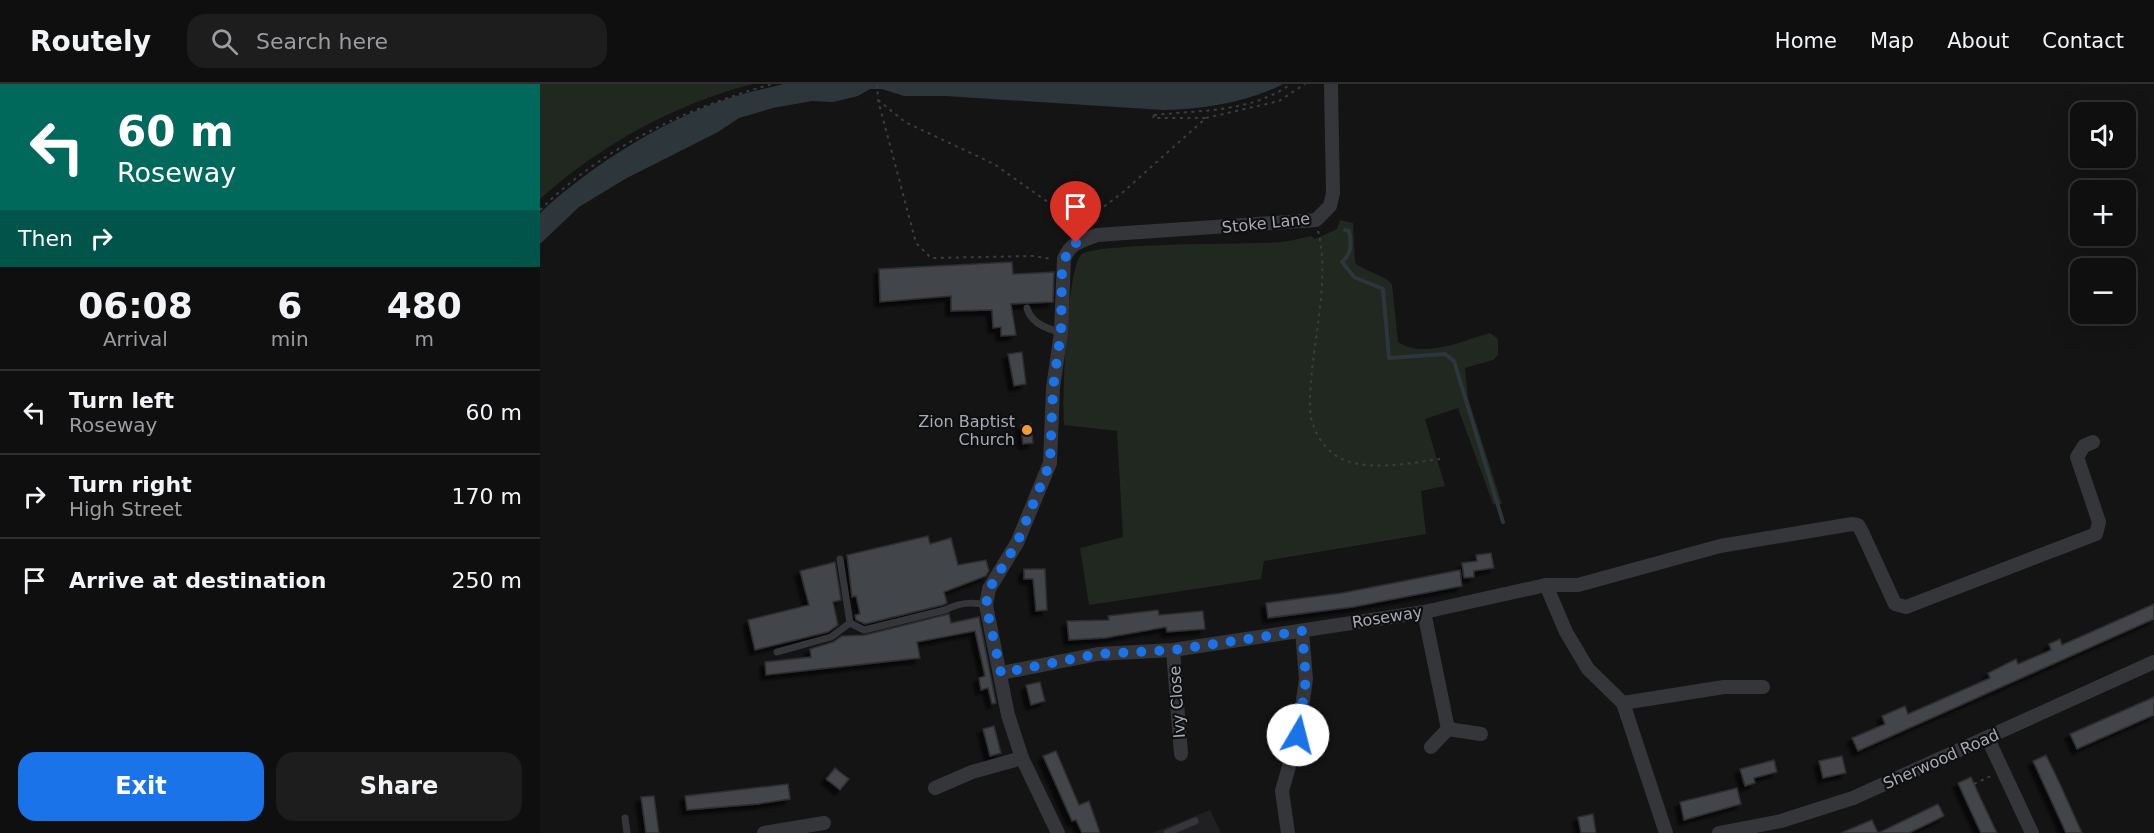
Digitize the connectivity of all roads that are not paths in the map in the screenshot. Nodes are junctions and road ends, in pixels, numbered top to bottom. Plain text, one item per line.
1 (1331, 84) edge
2 (1027, 308) dead end
3 (1061, 332) junction
4 (2093, 442) dead end
5 (840, 559) dead end
6 (1546, 585) junction
7 (986, 605) junction
8 (1425, 612) junction
9 (850, 623) junction
10 (1302, 631) junction
11 (1173, 650) junction
12 (777, 652) dead end
13 (2154, 662) edge
14 (1001, 673) junction
15 (1763, 687) dead end
16 (1623, 703) junction
17 (1448, 729) junction
18 (1481, 734) dead end
19 (1988, 739) junction
20 (1431, 747) dead end
21 (1181, 756) dead end
22 (1022, 758) junction
23 (935, 788) dead end
24 (625, 819) dead end
25 (1195, 821) dead end
26 (824, 823) dead end
27 (627, 833) edge
28 (764, 833) edge
29 (1058, 833) edge
30 (1167, 833) edge
31 (1288, 833) edge
32 (1666, 833) edge
33 (1719, 833) edge
34 (2032, 833) edge

1 - 3 street, Stoke Lane
2 - 3 lane
3 - 7 street
4 - 6 street, Roseway
5 - 9 lane
6 - 8 street, Roseway
6 - 16 street
7 - 9 lane
7 - 14 street
8 - 10 street, Roseway
8 - 17 street
9 - 12 lane
10 - 11 street, Roseway
10 - 31 street
11 - 14 street, Roseway
11 - 21 street, Ivy Close
13 - 19 street, Sherwood Road
14 - 22 street
15 - 16 street
16 - 32 street
17 - 18 street
17 - 20 street
19 - 33 street, Sherwood Road
19 - 34 street
22 - 23 street
22 - 29 street
24 - 27 lane
25 - 30 lane
26 - 28 street

